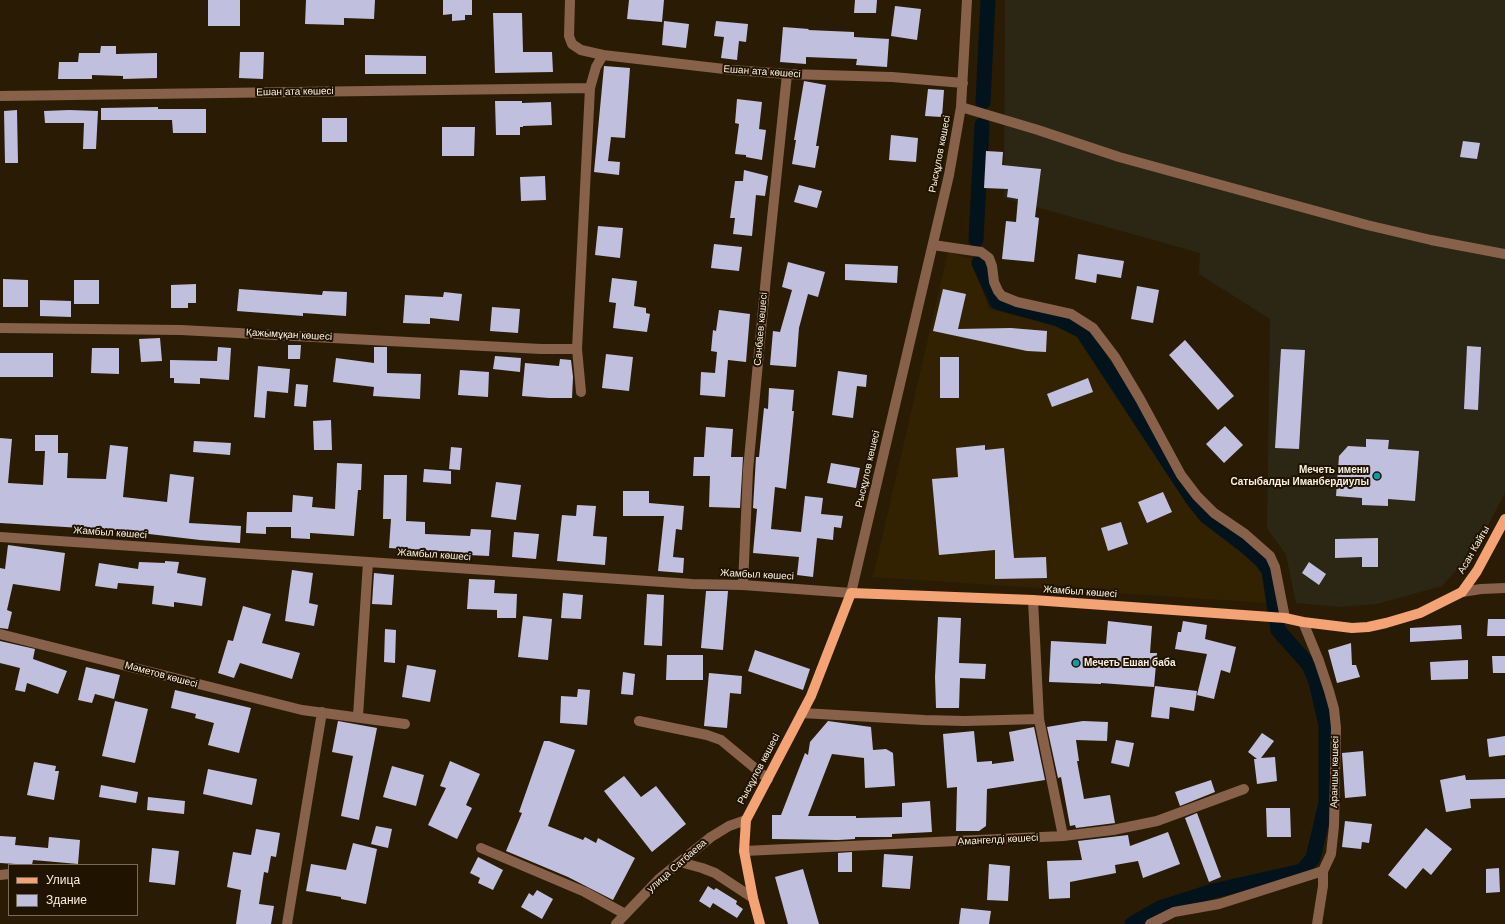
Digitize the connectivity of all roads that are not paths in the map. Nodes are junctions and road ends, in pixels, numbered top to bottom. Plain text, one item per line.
1 (570, 0) edge
2 (967, 0) edge
3 (603, 55) junction
4 (787, 74) junction
5 (963, 83) junction
6 (590, 88) junction
7 (0, 96) edge
8 (961, 107) junction
9 (933, 245) junction
10 (1505, 254) edge
11 (0, 328) edge
12 (577, 350) junction
13 (581, 392) dead end
14 (1505, 519) edge
15 (0, 537) edge
16 (368, 562) junction
17 (743, 585) junction
18 (1505, 588) edge
19 (1462, 592) junction
20 (851, 593) junction
21 (1033, 600) junction
22 (1285, 618) junction
23 (1303, 622) junction
24 (0, 634) edge
25 (322, 712) junction
26 (802, 712) junction
27 (358, 716) junction
28 (1039, 719) junction
29 (639, 721) dead end
30 (405, 724) dead end
31 (768, 779) junction
32 (1244, 789) dead end
33 (746, 820) junction
34 (1063, 836) junction
35 (481, 848) dead end
36 (744, 852) junction
37 (680, 862) junction
38 (1323, 871) junction
39 (752, 898) junction
40 (625, 914) junction
41 (287, 924) edge
42 (616, 924) edge
43 (760, 924) edge
44 (1150, 924) edge
45 (1317, 924) edge

1 - 3 street, Ешан ата көшесі
2 - 5 street, Рысқұлов көшесі
3 - 4 street, Ешан ата көшесі
3 - 6 street
4 - 5 street, Ешан ата көшесі
4 - 17 street, Санбаев көшесі
5 - 8 street, Рысқұлов көшесі
6 - 7 street, Ешан ата көшесі
6 - 12 street
8 - 9 street, Рысқұлов көшесі
8 - 10 street
9 - 20 street, Рысқұлов көшесі
9 - 22 street
11 - 12 street, Қажымұқан көшесі
12 - 13 street
14 - 19 main road, Асан Кайгы
15 - 16 street, Жамбыл көшесі
16 - 17 street, Жамбыл көшесі
16 - 27 street
17 - 20 street, Жамбыл көшесі
18 - 19 street, Жамбыл көшесі
19 - 23 main road, Жамбыл көшесі
20 - 21 main road, Жамбыл көшесі
20 - 26 main road, Рысқұлов көшесі
21 - 22 main road, Жамбыл көшесі
21 - 28 street
22 - 23 main road, Жамбыл көшесі
23 - 38 street, Араншы көшесі
24 - 25 street, Мәметов көшесі
25 - 27 street, Мәметов көшесі
25 - 41 street
26 - 28 street
26 - 31 main road, Рысқұлов көшесі
27 - 30 street, Мәметов көшесі
28 - 34 street
29 - 31 street
31 - 33 main road, Рысқұлов көшесі
32 - 34 street, Амангелді көшесі
33 - 36 main road, Рысқұлов көшесі
33 - 37 street, улица Сатбаева
34 - 36 street, Амангелді көшесі
35 - 40 street
36 - 39 main road, Рысқұлов көшесі
37 - 39 street
37 - 40 street, улица Сатбаева
38 - 44 street
38 - 45 street, Араншы көшесі
39 - 43 main road, Рысқұлов көшесі
40 - 42 street, улица Сатбаева

